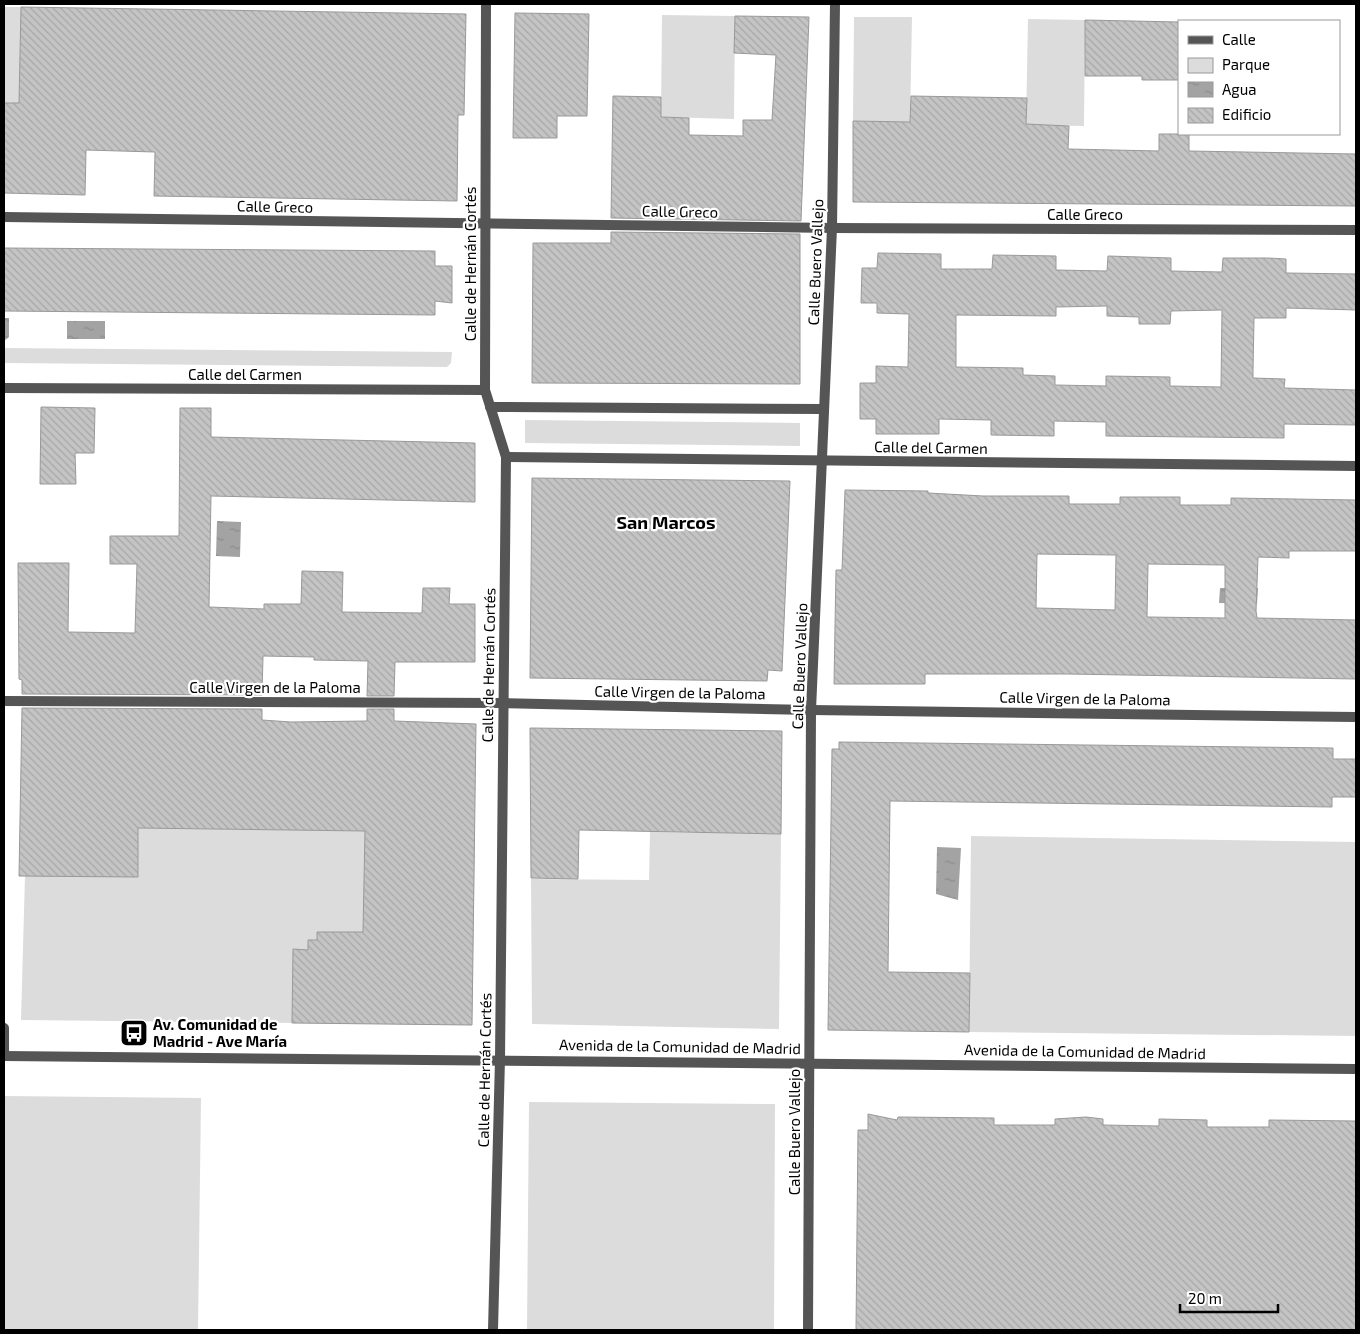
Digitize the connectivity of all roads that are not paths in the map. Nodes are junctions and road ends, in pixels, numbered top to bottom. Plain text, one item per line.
1 (486, 4) edge
2 (835, 4) edge
3 (4, 217) edge
4 (484, 224) junction
5 (832, 228) junction
6 (1356, 230) edge
7 (4, 388) edge
8 (485, 390) junction
9 (490, 407) junction
10 (824, 409) junction
11 (506, 457) junction
12 (822, 461) junction
13 (1356, 466) edge
14 (4, 701) edge
15 (502, 703) junction
16 (811, 710) junction
17 (1356, 717) edge
18 (4, 1028) edge
19 (4, 1056) edge
20 (500, 1059) junction
21 (810, 1063) junction
22 (1356, 1069) edge
23 (493, 1330) edge
24 (808, 1330) edge

1 - 4 street, Calle de Hernán Cortés
2 - 5 street, Calle Buero Vallejo
3 - 4 street, Calle Greco
4 - 5 street, Calle Greco
4 - 8 street, Calle de Hernán Cortés
5 - 6 street, Calle Greco
5 - 10 street, Calle Buero Vallejo
7 - 8 street, Calle del Carmen
8 - 9 street, Calle de Hernán Cortés
9 - 10 street
9 - 11 street, Calle de Hernán Cortés
10 - 12 street, Calle Buero Vallejo
11 - 12 street, Calle del Carmen
11 - 15 street, Calle de Hernán Cortés
12 - 13 street, Calle del Carmen
12 - 16 street, Calle Buero Vallejo
14 - 15 street, Calle Virgen de la Paloma
15 - 16 street, Calle Virgen de la Paloma
15 - 20 street, Calle de Hernán Cortés
16 - 17 street, Calle Virgen de la Paloma
16 - 21 street, Calle Buero Vallejo
18 - 19 street
19 - 20 street, Avenida de la Comunidad de Madrid
20 - 21 street, Avenida de la Comunidad de Madrid
20 - 23 street, Calle de Hernán Cortés
21 - 22 street, Avenida de la Comunidad de Madrid
21 - 24 street, Calle Buero Vallejo

